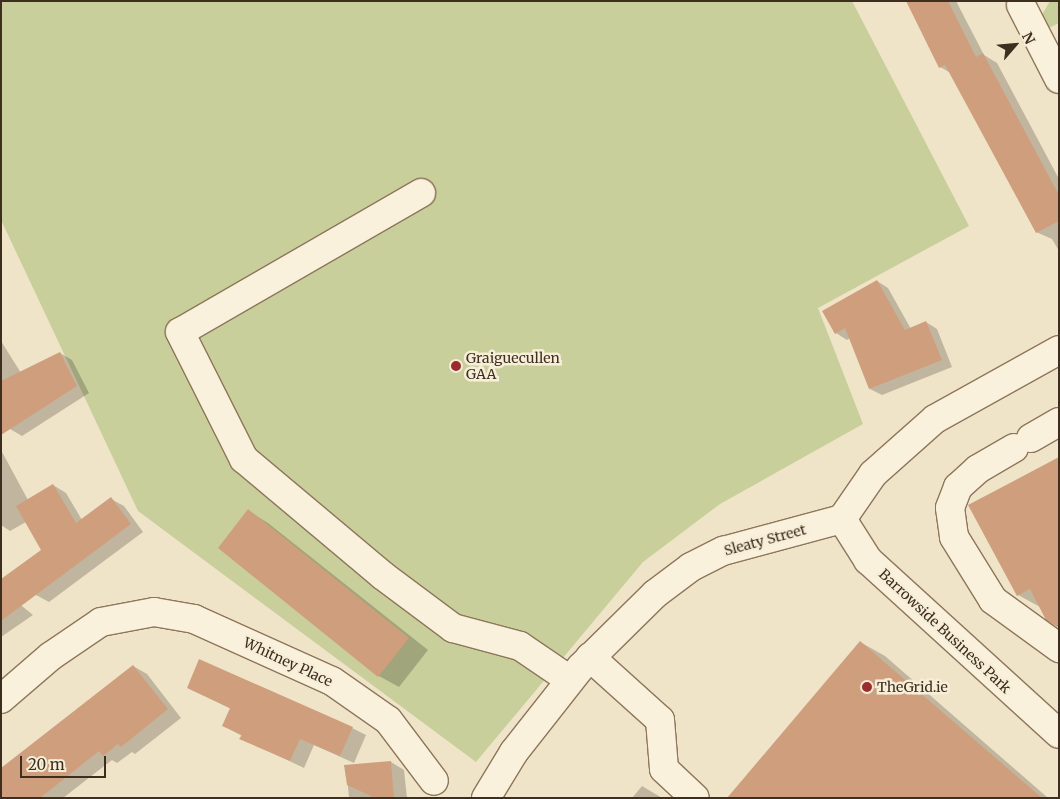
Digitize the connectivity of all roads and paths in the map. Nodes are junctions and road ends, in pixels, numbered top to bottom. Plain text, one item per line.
1 (1021, 5) dead end
2 (1059, 79) edge
3 (421, 193) dead end
4 (1058, 351) edge
5 (1059, 422) edge
6 (842, 519) junction
7 (1059, 648) edge
8 (590, 657) junction
9 (570, 680) junction
10 (1, 699) edge
11 (1059, 734) edge
12 (434, 781) dead end
13 (486, 798) edge
14 (695, 798) edge

1 - 2 street
3 - 9 street
4 - 6 street
5 - 7 street
6 - 8 street, Sleaty Street
6 - 11 street, Barrowside Business Park
8 - 9 street, Sleaty Street
8 - 14 street
9 - 13 street, Sleaty Street
10 - 12 street, Whitney Place

